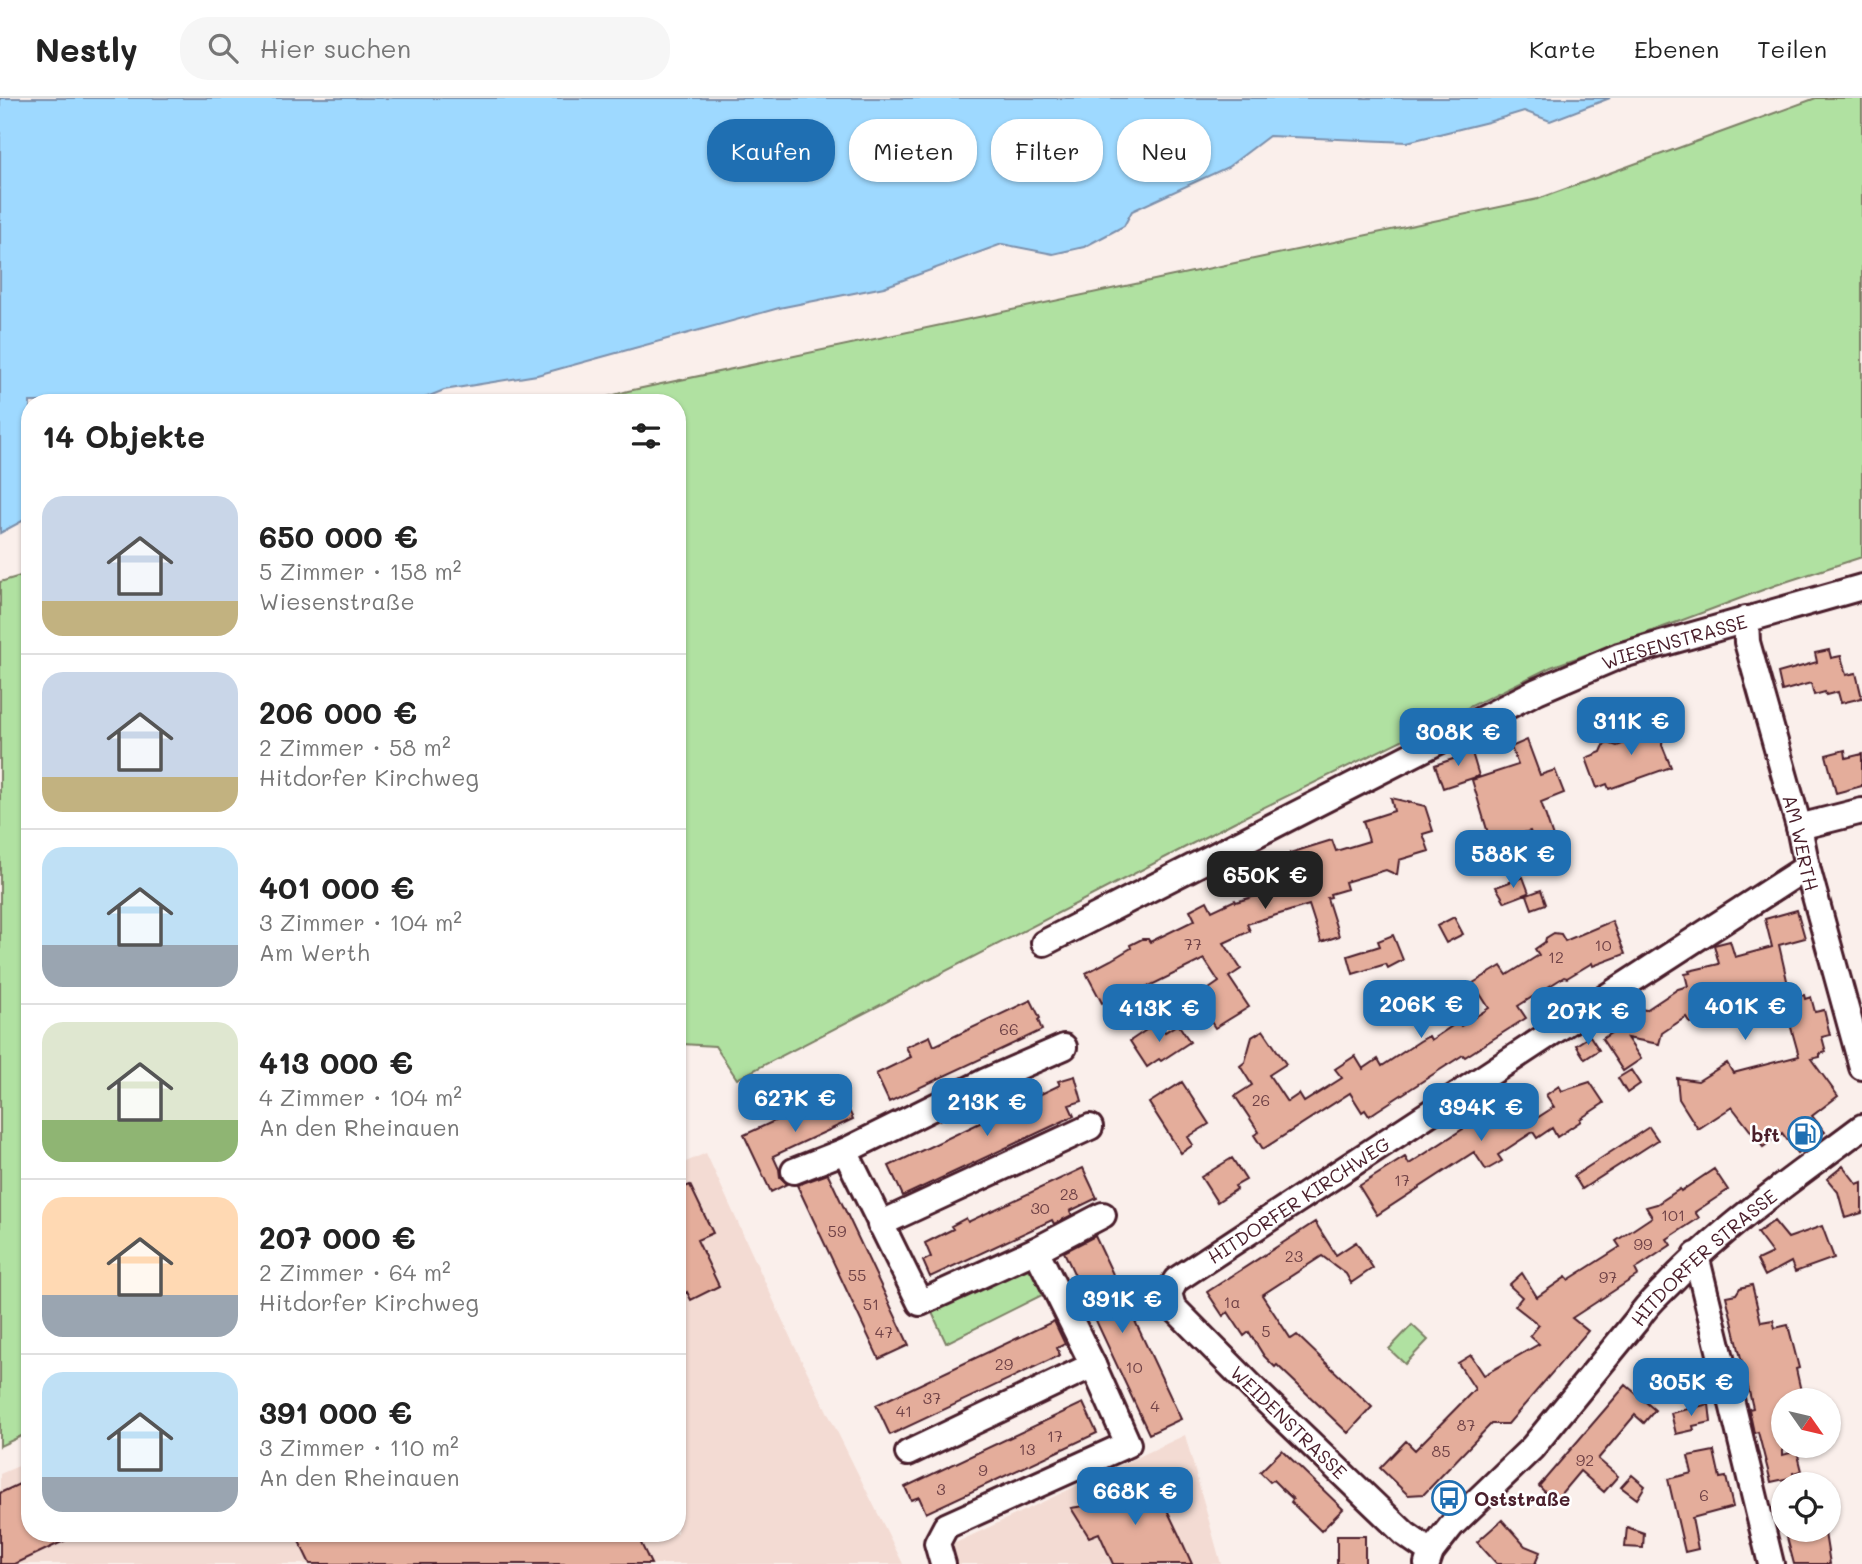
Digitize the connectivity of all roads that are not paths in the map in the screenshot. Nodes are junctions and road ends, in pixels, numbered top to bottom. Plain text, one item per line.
1 (1862, 587) edge
2 (1746, 619) junction
3 (1862, 811) edge
4 (1799, 827) junction
5 (1807, 867) junction
6 (1044, 943) dead end
7 (1064, 1047) dead end
8 (1862, 1067) edge
9 (1090, 1126) dead end
10 (1862, 1126) edge
11 (845, 1151) junction
12 (794, 1171) dead end
13 (1103, 1215) dead end
14 (880, 1224) junction
15 (1036, 1250) junction
16 (1696, 1255) junction
17 (1176, 1280) joint
18 (1093, 1365) junction
19 (908, 1453) dead end
20 (1429, 1558) edge
21 (943, 1564) edge
22 (1771, 1564) edge

1 - 2 street, WIESENSTRASSE
2 - 4 street, AM WERTH
2 - 6 street, WIESENSTRASSE
3 - 4 street
4 - 5 street, AM WERTH
5 - 8 street, AM WERTH
5 - 17 street, HITDORFER KIRCHWEG
7 - 11 street
9 - 14 street
10 - 16 street, HITDORFER STRASSE
11 - 12 street
11 - 14 street
13 - 15 street
14 - 15 street
15 - 18 street
16 - 20 street, HITDORFER STRASSE
16 - 22 street
17 - 20 street, WEIDENSTRASSE
18 - 19 street
18 - 21 street

